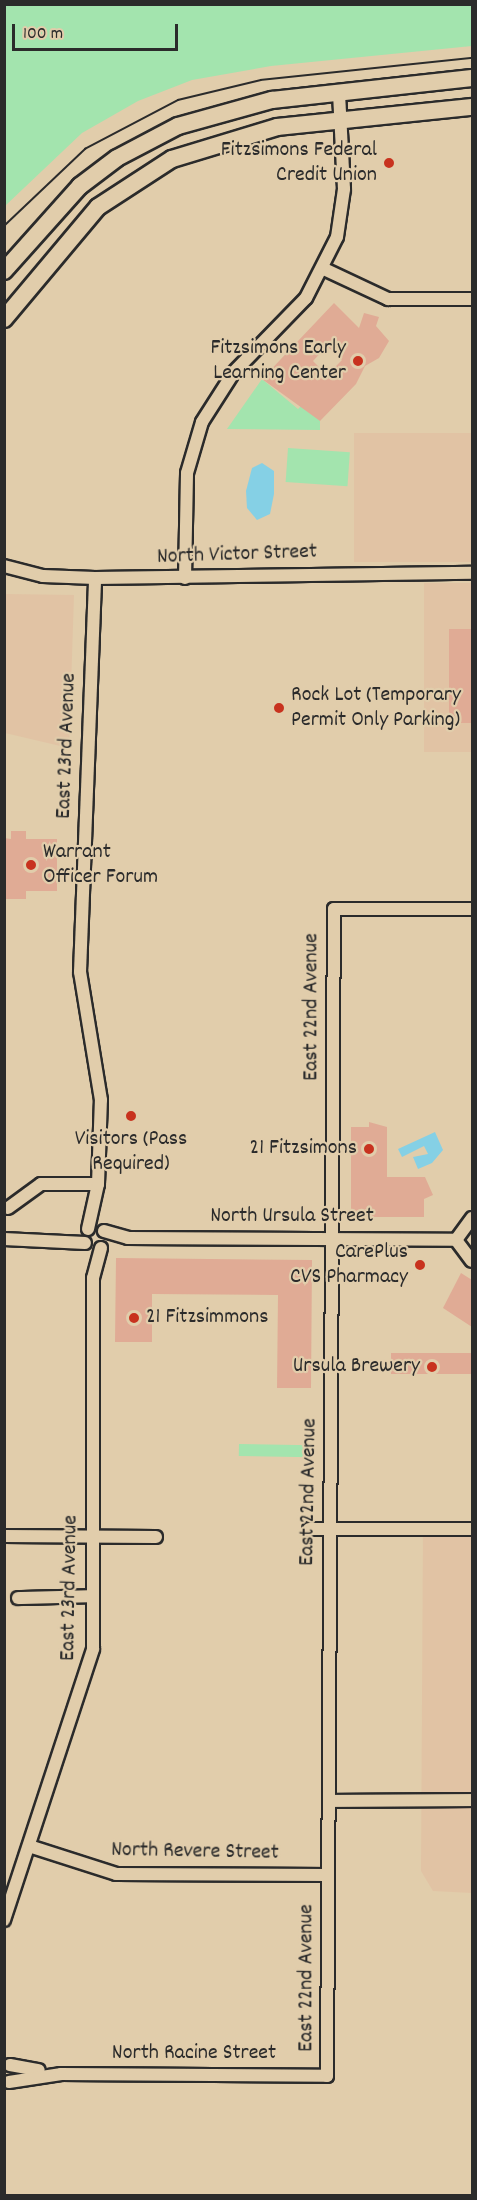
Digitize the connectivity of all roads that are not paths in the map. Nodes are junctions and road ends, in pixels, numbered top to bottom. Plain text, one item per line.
1 (472, 78) edge
2 (339, 92) junction
3 (472, 107) edge
4 (341, 120) junction
5 (324, 269) junction
6 (4, 271) edge
7 (472, 299) edge
8 (4, 319) edge
9 (4, 566) edge
10 (472, 573) edge
11 (95, 578) junction
12 (184, 578) junction
13 (472, 909) edge
14 (98, 1184) junction
15 (96, 1201) junction
16 (8, 1208) dead end
17 (472, 1218) edge
18 (87, 1230) junction
19 (103, 1230) junction
20 (128, 1238) junction
21 (333, 1238) junction
22 (4, 1239) edge
23 (58, 1240) junction
24 (456, 1240) junction
25 (86, 1244) junction
26 (102, 1246) junction
27 (472, 1261) edge
28 (93, 1278) junction
29 (309, 1529) dead end
30 (329, 1529) junction
31 (472, 1529) edge
32 (4, 1536) edge
33 (93, 1537) junction
34 (156, 1537) dead end
35 (92, 1596) junction
36 (18, 1598) dead end
37 (472, 1800) edge
38 (329, 1802) junction
39 (29, 1846) junction
40 (328, 1875) junction
41 (4, 1920) edge
42 (7, 2061) edge
43 (61, 2074) junction
44 (327, 2076) joint
45 (6, 2086) edge

1 - 2 main road
2 - 4 street
2 - 6 main road
3 - 4 main road
4 - 5 street
4 - 8 main road
5 - 7 street
5 - 12 street
9 - 11 street, North Victor Street
10 - 12 street, North Victor Street
11 - 12 street, North Victor Street
11 - 14 street, East 23rd Avenue
13 - 21 street, East 22nd Avenue
14 - 15 street, East 23rd Avenue
14 - 16 street
15 - 18 street, East 23rd Avenue
15 - 19 street, East 23rd Avenue
17 - 24 street
18 - 19 street, North Ursula Street
18 - 23 street
18 - 25 street, East 23rd Avenue
19 - 20 street, North Ursula Street
19 - 26 street, East 23rd Avenue
20 - 21 street, North Ursula Street
20 - 26 street, North Ursula Street
21 - 24 street, North Ursula Street
21 - 30 street, East 22nd Avenue
22 - 23 street
23 - 25 street
24 - 27 street
25 - 26 street
25 - 28 street, East 23rd Avenue
26 - 28 street, East 23rd Avenue
28 - 33 street, East 23rd Avenue
29 - 30 street
30 - 31 street
30 - 38 street, East 22nd Avenue
32 - 33 street
33 - 34 street
33 - 35 street, East 23rd Avenue
35 - 36 street
35 - 39 street, East 23rd Avenue
37 - 38 street
38 - 40 street, East 22nd Avenue
39 - 40 street, North Revere Street
39 - 41 street, East 23rd Avenue
40 - 44 street, East 22nd Avenue
42 - 43 street, North Racine Street
42 - 45 street
43 - 44 street, North Racine Street
43 - 45 street, North Racine Street

